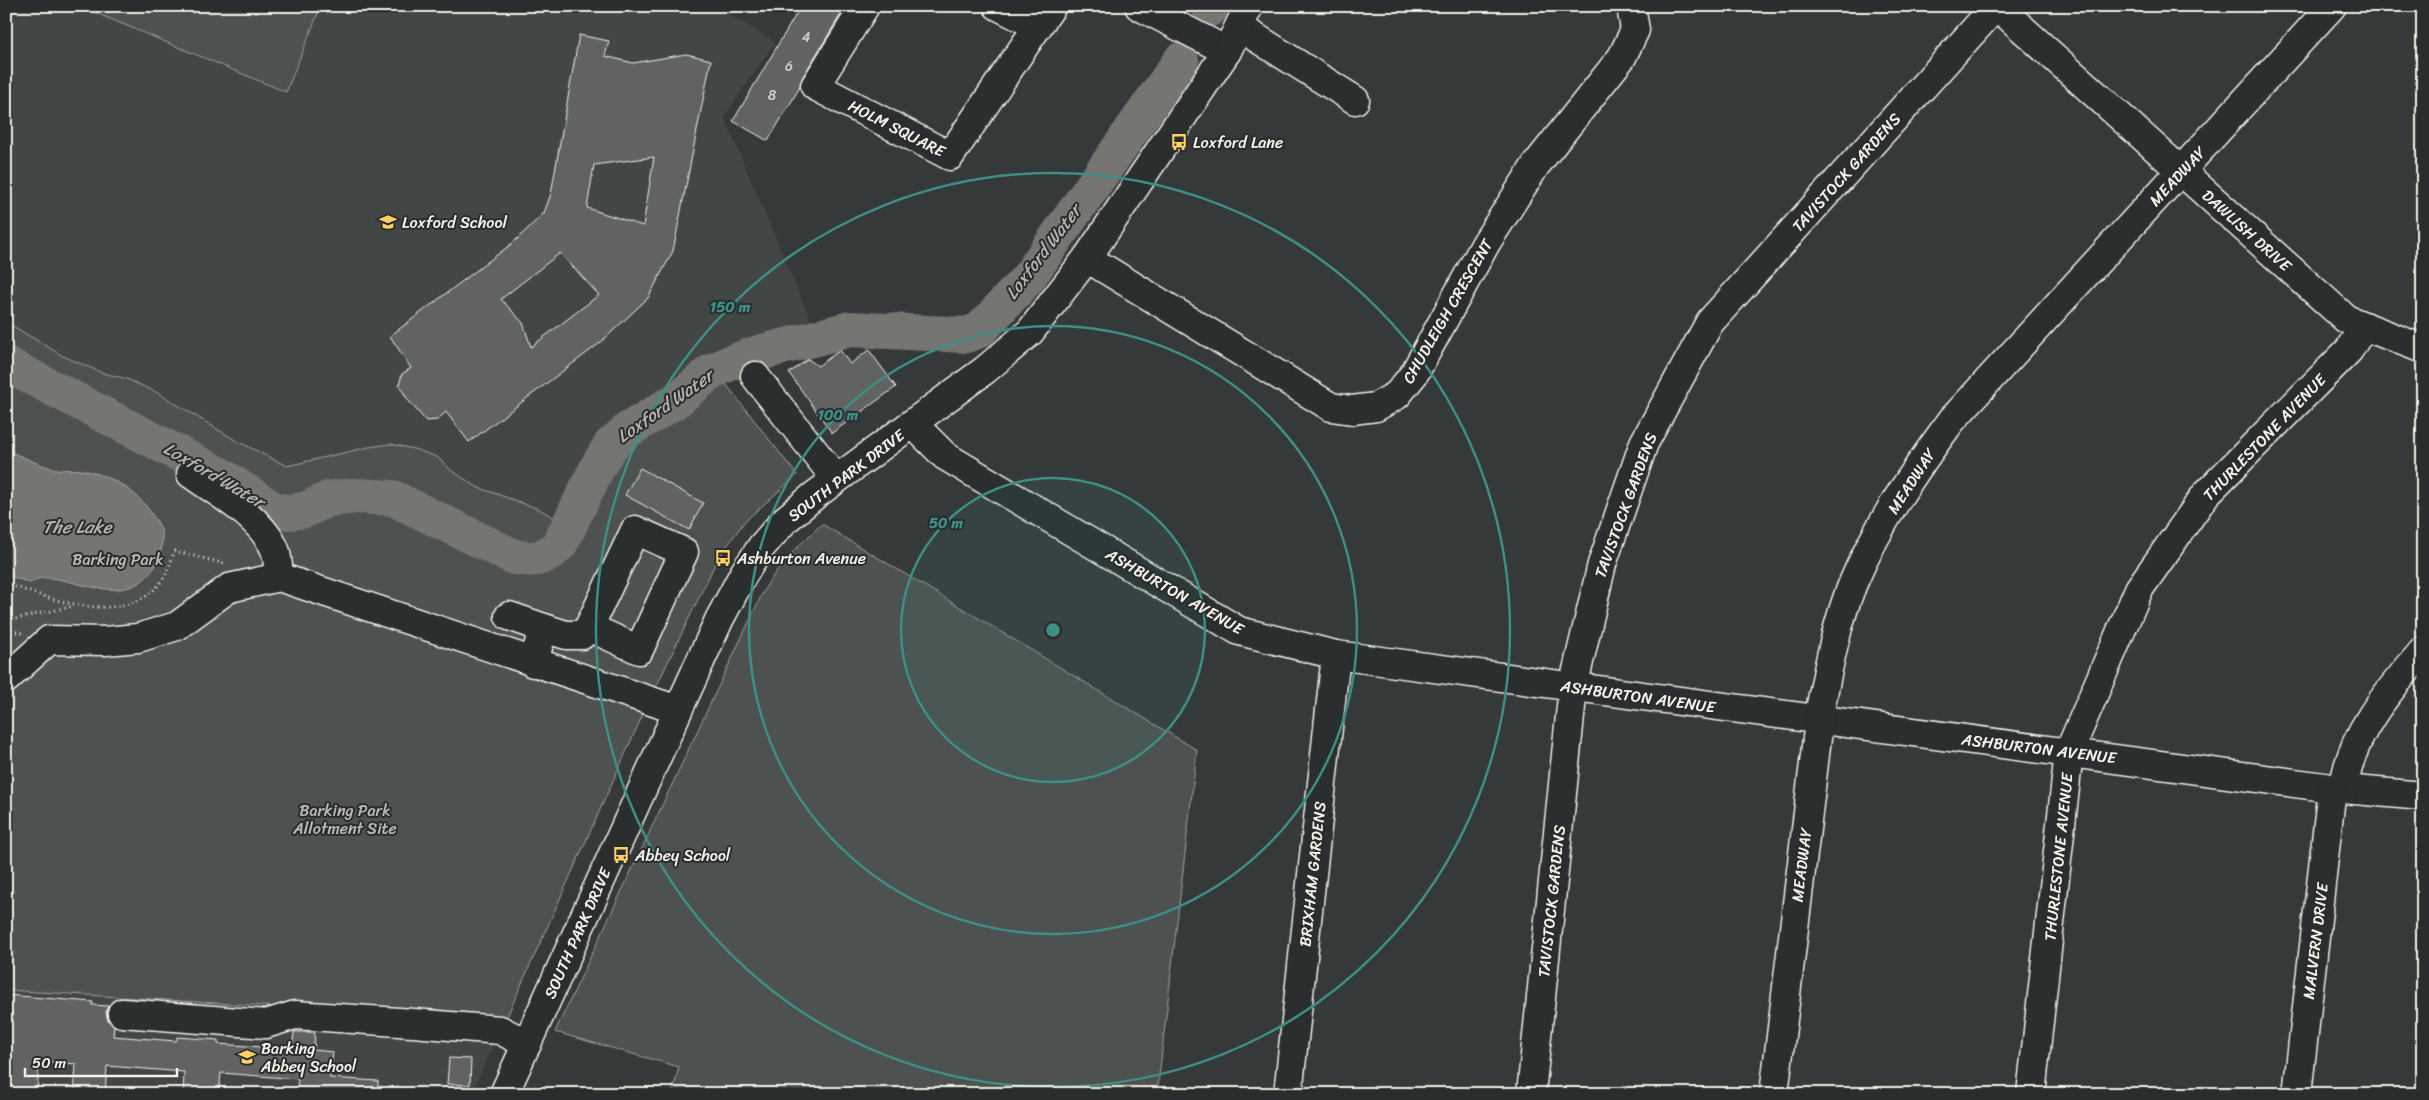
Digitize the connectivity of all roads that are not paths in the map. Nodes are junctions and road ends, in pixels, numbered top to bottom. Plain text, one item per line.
1 (865, 6) edge
2 (998, 6) edge
3 (1139, 6) edge
4 (1631, 6) edge
5 (1997, 6) edge
6 (2332, 6) edge
7 (1045, 16) edge
8 (1238, 28) edge
9 (1355, 100) dead end
10 (2182, 171) junction
11 (1087, 258) junction
12 (2362, 327) junction
13 (2423, 349) edge
14 (755, 376) dead end
15 (913, 424) junction
16 (191, 474) dead end
17 (836, 479) junction
18 (279, 577) junction
19 (509, 616) dead end
20 (544, 628) junction
21 (589, 628) dead end
22 (2423, 651) edge
23 (1336, 655) junction
24 (533, 663) junction
25 (6, 679) edge
26 (1573, 687) junction
27 (678, 710) junction
28 (1818, 720) junction
29 (2069, 752) junction
30 (2338, 788) junction
31 (2423, 796) edge
32 (122, 1013) dead end
33 (527, 1044) junction
34 (504, 1094) edge
35 (1288, 1094) edge
36 (1531, 1094) edge
37 (1774, 1094) edge
38 (2031, 1094) edge
39 (2297, 1094) edge

1 - 7 street, HOLM SQUARE
2 - 7 street
3 - 8 street
4 - 11 street, CHUDLEIGH CRESCENT
5 - 10 street, DAWLISH DRIVE
5 - 26 street, TAVISTOCK GARDENS
6 - 10 street, MEADWAY
8 - 9 street
8 - 11 street, SOUTH PARK DRIVE
10 - 12 street, DAWLISH DRIVE
10 - 28 street, MEADWAY
11 - 15 street, SOUTH PARK DRIVE
12 - 13 street, DAWLISH DRIVE
12 - 29 street, THURLESTONE AVENUE
14 - 17 street
15 - 17 street, SOUTH PARK DRIVE
15 - 23 street, ASHBURTON AVENUE
16 - 18 street
17 - 27 street, SOUTH PARK DRIVE
18 - 24 street
18 - 25 street
19 - 20 street
20 - 21 street
20 - 24 street
22 - 30 street, MALVERN DRIVE
23 - 26 street, ASHBURTON AVENUE
23 - 35 street, BRIXHAM GARDENS
24 - 27 street
26 - 28 street, ASHBURTON AVENUE
26 - 36 street, TAVISTOCK GARDENS
27 - 33 street, SOUTH PARK DRIVE
28 - 29 street, ASHBURTON AVENUE
28 - 37 street, MEADWAY
29 - 30 street, ASHBURTON AVENUE
29 - 38 street, THURLESTONE AVENUE
30 - 31 street, ASHBURTON AVENUE
30 - 39 street, MALVERN DRIVE
32 - 33 street
33 - 34 street, SOUTH PARK DRIVE

